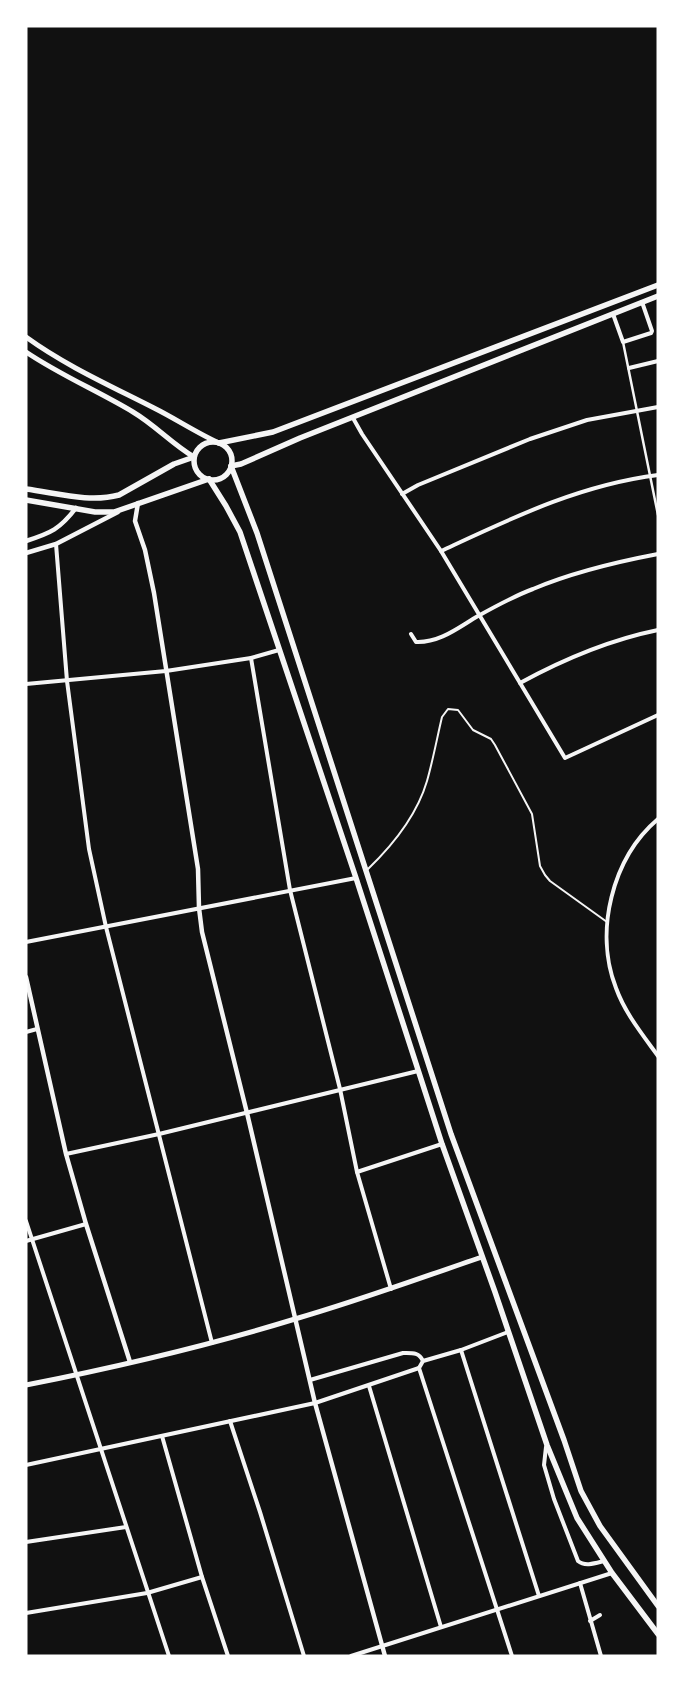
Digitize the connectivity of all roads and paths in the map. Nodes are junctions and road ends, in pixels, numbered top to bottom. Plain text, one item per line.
1 (658, 285) edge
2 (658, 296) edge
3 (642, 302) junction
4 (613, 314) junction
5 (26, 337) edge
6 (623, 342) junction
7 (26, 352) edge
8 (658, 361) edge
9 (629, 368) junction
10 (658, 407) edge
11 (636, 410) junction
12 (353, 418) junction
13 (219, 443) junction
14 (194, 458) junction
15 (231, 466) junction
16 (658, 475) edge
17 (650, 476) junction
18 (209, 479) junction
19 (26, 489) edge
20 (402, 494) junction
21 (78, 496) junction
22 (26, 500) edge
23 (138, 503) junction
24 (76, 508) junction
25 (121, 511) junction
26 (658, 515) edge
27 (26, 540) edge
28 (56, 544) junction
29 (441, 551) junction
30 (26, 553) edge
31 (658, 554) edge
32 (479, 616) junction
33 (658, 630) edge
34 (411, 634) dead end
35 (279, 650) junction
36 (251, 658) junction
37 (166, 671) junction
38 (67, 681) junction
39 (520, 682) junction
40 (26, 684) edge
41 (658, 715) edge
42 (658, 819) edge
43 (366, 871) junction
44 (356, 878) junction
45 (290, 890) junction
46 (199, 908) junction
47 (607, 922) junction
48 (106, 927) junction
49 (26, 942) edge
50 (26, 977) edge
51 (37, 1029) junction
52 (26, 1032) edge
53 (658, 1056) edge
54 (418, 1071) junction
55 (340, 1089) junction
56 (247, 1113) junction
57 (159, 1134) junction
58 (442, 1144) junction
59 (66, 1154) junction
60 (356, 1172) junction
61 (26, 1221) edge
62 (86, 1224) junction
63 (32, 1240) junction
64 (26, 1241) edge
65 (482, 1257) junction
66 (391, 1288) junction
67 (295, 1319) junction
68 (508, 1332) junction
69 (212, 1343) junction
70 (461, 1350) junction
71 (423, 1361) junction
72 (130, 1362) junction
73 (419, 1368) junction
74 (78, 1375) junction
75 (310, 1380) junction
76 (26, 1385) edge
77 (369, 1386) junction
78 (315, 1403) junction
79 (230, 1421) junction
80 (162, 1436) junction
81 (547, 1445) junction
82 (100, 1449) junction
83 (26, 1465) edge
84 (126, 1527) junction
85 (26, 1542) edge
86 (604, 1561) junction
87 (612, 1574) junction
88 (202, 1577) junction
89 (580, 1583) junction
90 (147, 1593) junction
91 (539, 1596) junction
92 (658, 1606) edge
93 (498, 1609) junction
94 (26, 1614) edge
95 (600, 1616) dead end
96 (590, 1621) junction
97 (441, 1627) junction
98 (658, 1634) edge
99 (382, 1646) junction
100 (169, 1656) edge
101 (228, 1656) edge
102 (304, 1656) edge
103 (351, 1656) edge
104 (385, 1656) edge
105 (512, 1656) edge
106 (601, 1656) edge

1 - 13 main road
2 - 3 main road
3 - 4 main road
3 - 6 street
4 - 6 street
4 - 12 main road
5 - 13 main road
6 - 9 street
7 - 14 main road
8 - 9 street
9 - 11 street
10 - 11 street
11 - 17 street
11 - 20 street
12 - 15 main road
12 - 20 street
13 - 14 main road
13 - 15 main road
14 - 18 main road
14 - 21 main road
15 - 18 main road
15 - 43 main road
16 - 17 street
17 - 26 street
17 - 29 street
18 - 23 main road
18 - 35 main road
19 - 21 main road
20 - 29 street
21 - 24 main road
22 - 24 main road
23 - 25 main road
23 - 37 street
24 - 25 main road
24 - 27 street
25 - 28 street
28 - 30 street
28 - 38 street
29 - 32 street
31 - 32 street
32 - 34 street
32 - 39 street
33 - 39 street
35 - 36 street
35 - 44 main road
36 - 37 street
36 - 45 street
37 - 38 street
37 - 46 street
38 - 40 street
38 - 48 street
39 - 41 street
42 - 47 street
43 - 44 lane
43 - 47 lane
43 - 92 main road
44 - 45 street
44 - 54 main road
45 - 46 street
45 - 55 street
46 - 48 street
46 - 56 street
47 - 53 street
48 - 49 street
48 - 57 street
50 - 51 street
51 - 52 street
51 - 59 street
54 - 55 street
54 - 58 main road
55 - 56 street
55 - 60 street
56 - 57 street
56 - 67 street
57 - 59 street
57 - 69 street
58 - 60 street
58 - 65 main road
59 - 62 street
60 - 66 street
61 - 63 street
62 - 63 street
62 - 72 street
63 - 64 street
63 - 74 street
65 - 66 main road
65 - 68 main road
66 - 67 main road
67 - 69 main road
67 - 75 street
68 - 70 street
68 - 81 main road
69 - 72 main road
70 - 71 street
70 - 91 street
71 - 73 street
71 - 75 street
72 - 74 main road
73 - 77 street
73 - 93 street
74 - 76 main road
74 - 82 street
75 - 78 street
77 - 78 street
77 - 97 street
78 - 79 street
78 - 99 street
79 - 80 street
79 - 102 street
80 - 82 street
80 - 88 street
81 - 86 main road
81 - 86 street
82 - 83 street
82 - 84 street
84 - 85 street
84 - 90 street
86 - 87 main road
87 - 89 street
87 - 98 main road
88 - 90 street
88 - 101 street
89 - 91 street
89 - 96 street
90 - 94 street
90 - 100 street
91 - 93 street
93 - 97 street
93 - 105 street
95 - 96 street
96 - 106 street
97 - 99 street
99 - 103 street
99 - 104 street

